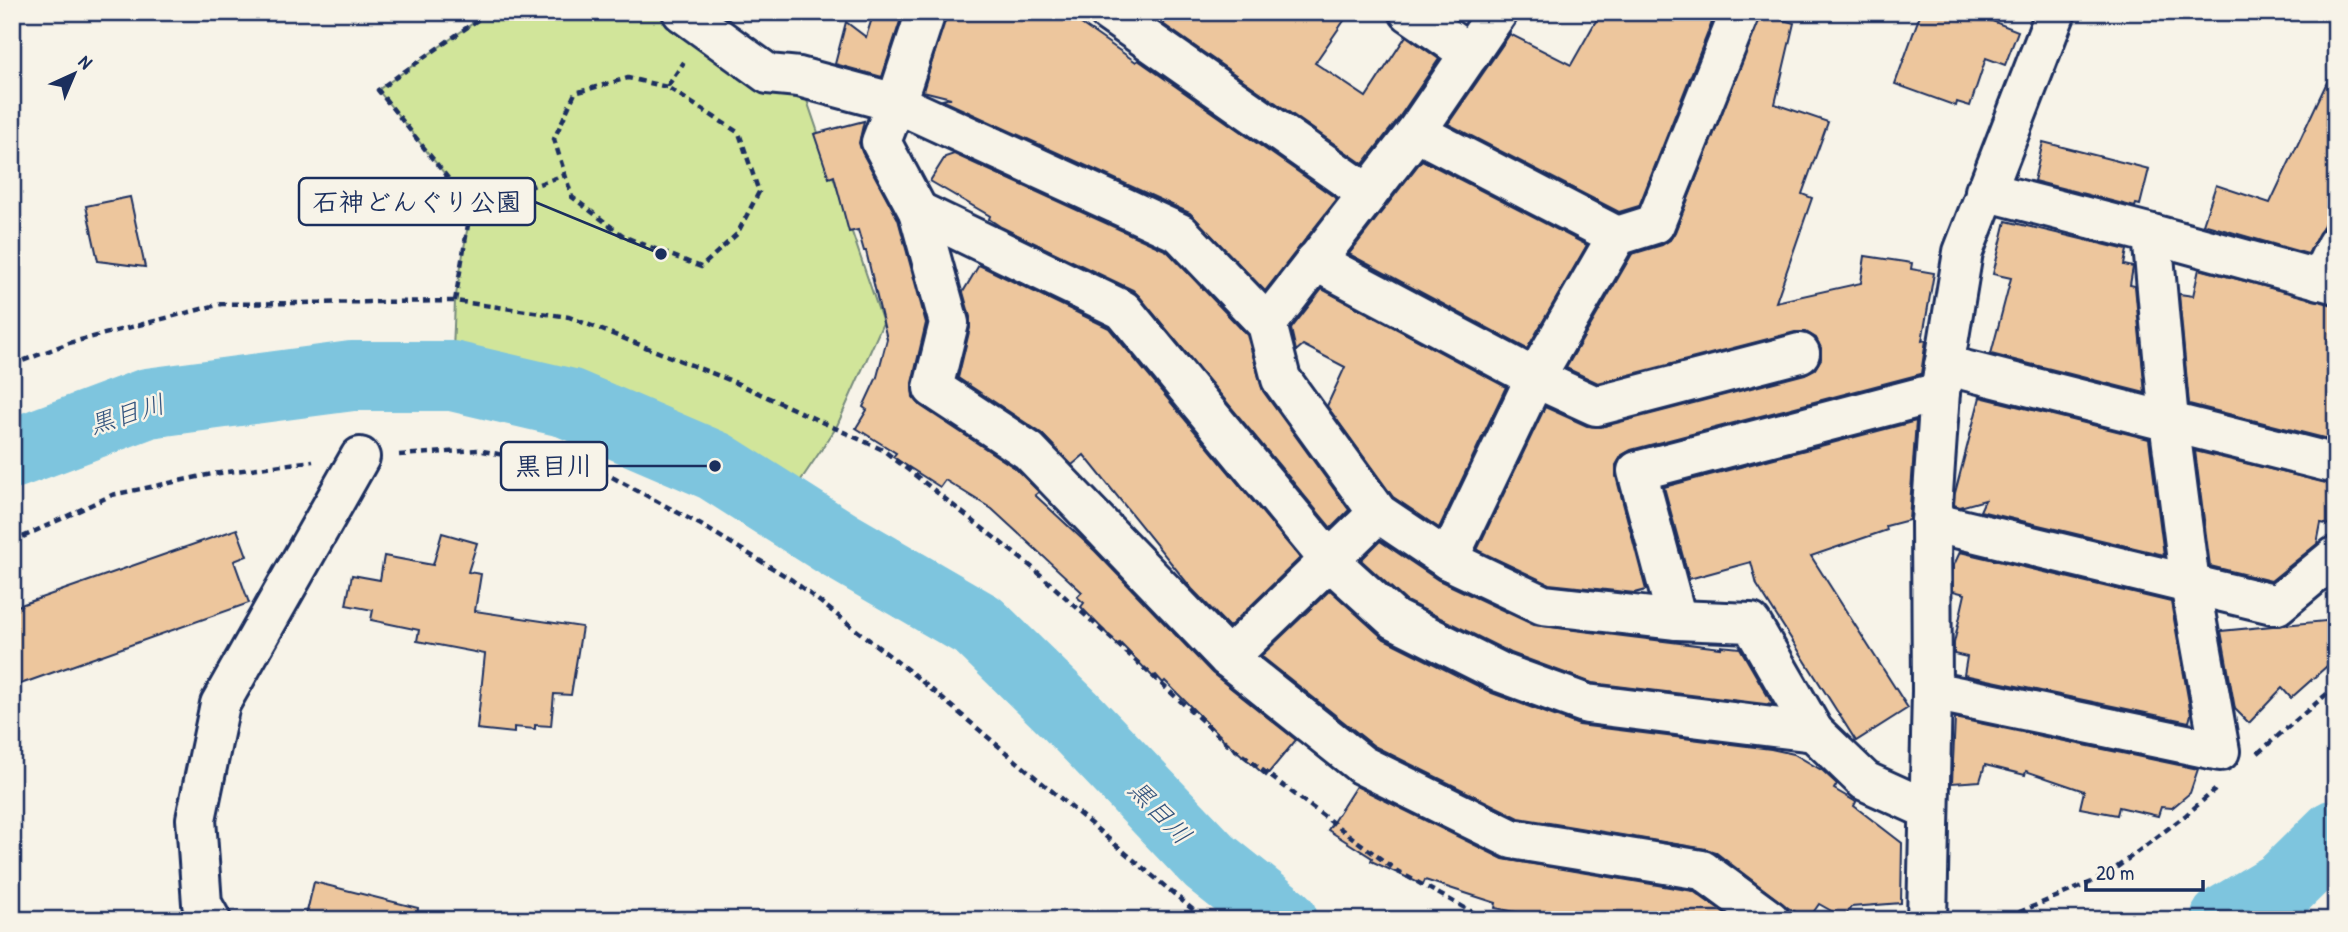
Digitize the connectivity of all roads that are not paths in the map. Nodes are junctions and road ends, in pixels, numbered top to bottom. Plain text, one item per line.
1 (926, 12) edge
2 (1108, 12) edge
3 (1409, 12) edge
4 (1498, 12) edge
5 (1740, 12) edge
6 (2056, 12) edge
7 (694, 21) edge
8 (1470, 54) junction
9 (896, 103) junction
10 (1416, 132) junction
11 (1985, 191) junction
12 (1368, 194) junction
13 (918, 211) junction
14 (2152, 234) junction
15 (1617, 236) junction
16 (2336, 245) edge
17 (1315, 261) junction
18 (2328, 282) edge
19 (1267, 324) junction
20 (1800, 354) dead end
21 (1535, 378) junction
22 (1942, 378) junction
23 (2169, 421) junction
24 (360, 457) road end
25 (2336, 464) edge
26 (1378, 513) junction
27 (1931, 522) junction
28 (2336, 556) edge
29 (1448, 560) junction
30 (1330, 561) junction
31 (2190, 584) junction
32 (1677, 620) junction
33 (1228, 658) junction
34 (1932, 691) junction
35 (1814, 732) junction
36 (1929, 810) junction
37 (211, 920) edge
38 (1770, 920) edge
39 (1927, 920) edge

1 - 9 street
2 - 12 street
3 - 8 street
4 - 8 street
5 - 15 street
6 - 11 street
7 - 9 street
8 - 10 street
9 - 13 street
9 - 19 street
10 - 12 street
10 - 15 street
11 - 14 street
11 - 22 street
12 - 17 street
13 - 30 street
13 - 33 street
14 - 18 street
14 - 23 street
15 - 21 street
16 - 18 street
17 - 19 street
17 - 21 street
19 - 26 street
20 - 21 street
21 - 29 street
22 - 23 street
22 - 27 street
22 - 32 street
23 - 25 street
23 - 31 street
24 - 37 street
26 - 29 street
26 - 30 street
27 - 31 street
27 - 34 street
28 - 31 street
29 - 32 street
30 - 33 street
30 - 35 street
31 - 34 street
32 - 35 street
33 - 38 street
34 - 36 street
35 - 36 street
36 - 39 street

